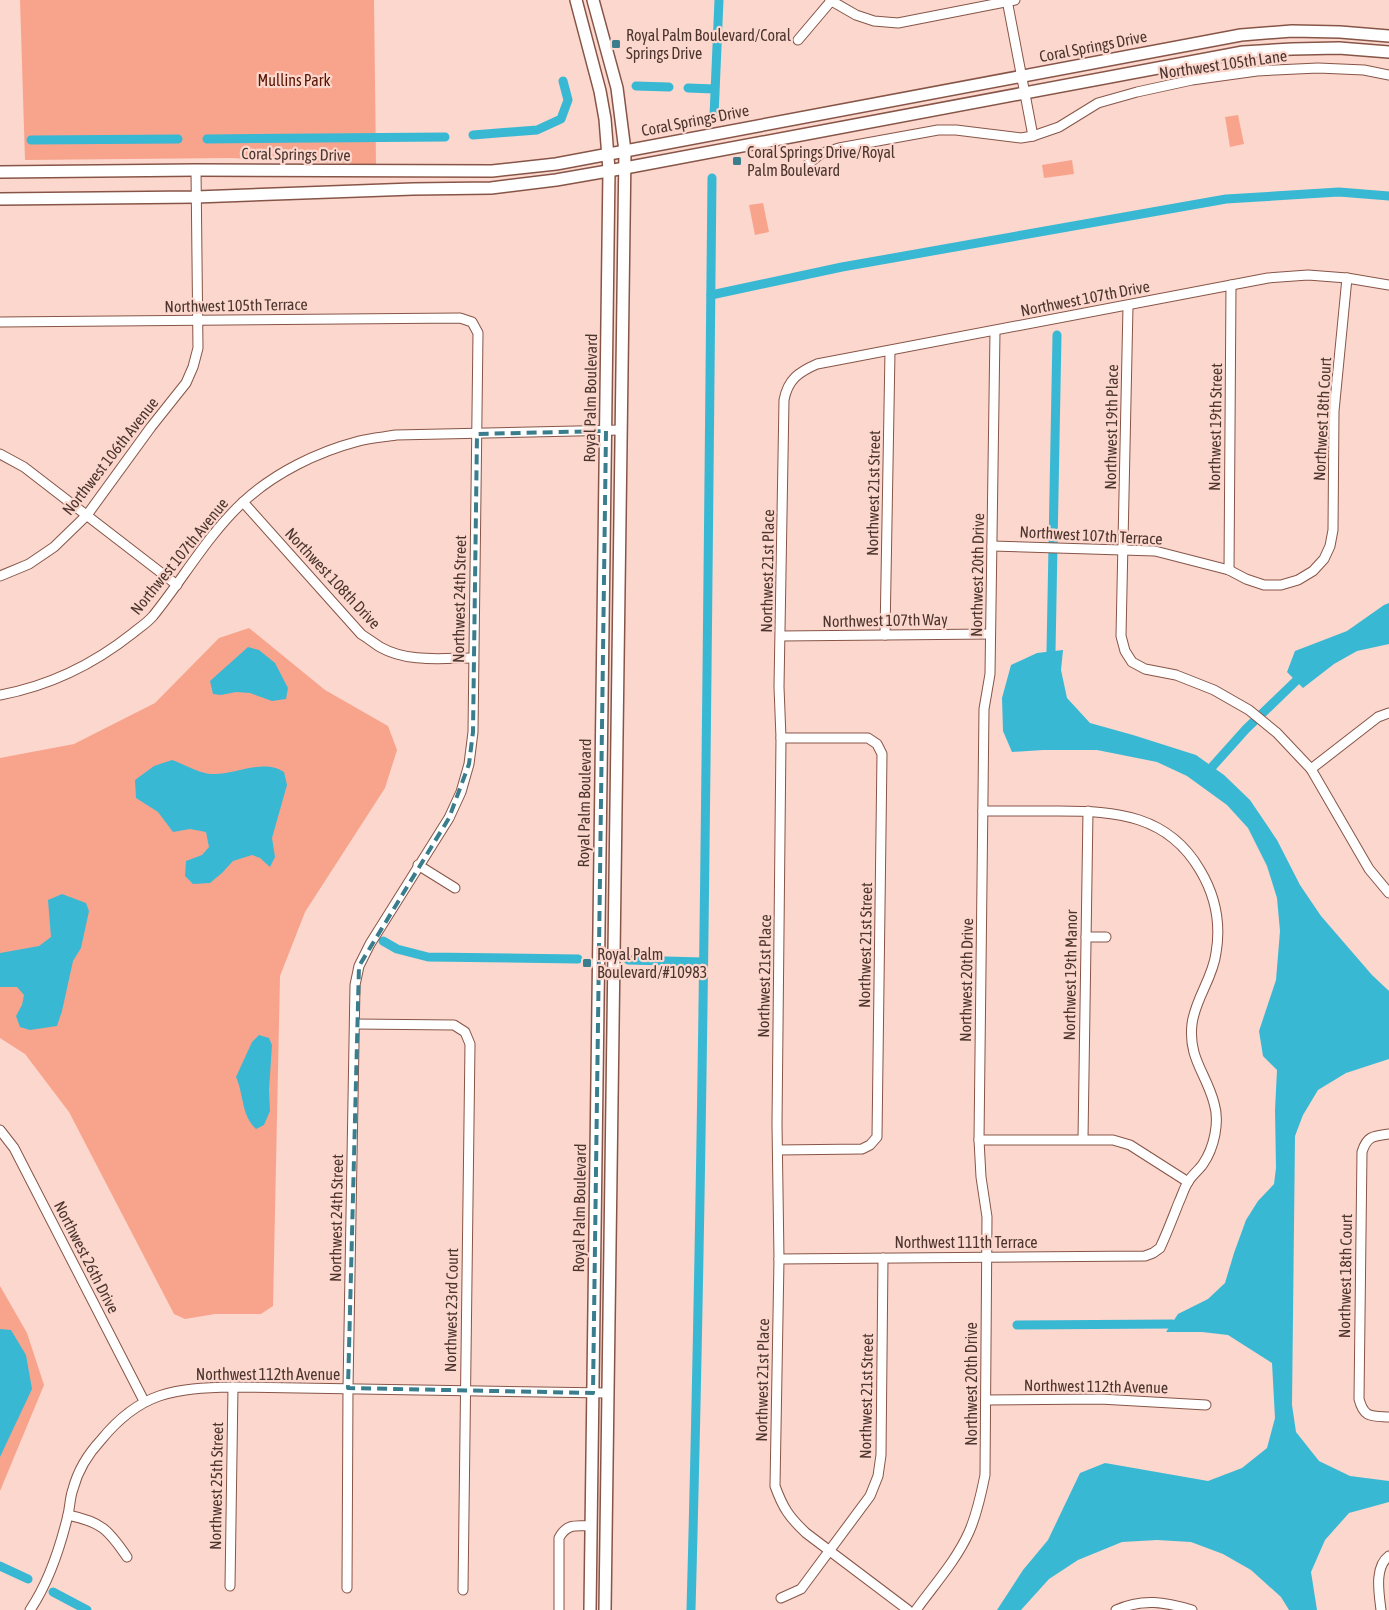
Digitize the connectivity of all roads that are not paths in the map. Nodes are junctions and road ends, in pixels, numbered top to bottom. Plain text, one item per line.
1 (576, 0) edge
2 (593, 0) edge
3 (831, 0) edge
4 (1010, 0) edge
5 (1389, 36) edge
6 (798, 40) dead end
7 (1389, 52) edge
8 (1389, 75) edge
9 (1022, 76) junction
10 (1025, 94) junction
11 (1032, 136) junction
12 (625, 151) junction
13 (608, 154) junction
14 (808, 164) dead end
15 (625, 168) junction
16 (196, 170) junction
17 (609, 170) junction
18 (0, 172) edge
19 (196, 197) junction
20 (0, 199) edge
21 (1347, 278) junction
22 (1231, 285) junction
23 (1389, 285) edge
24 (1128, 306) junction
25 (197, 320) junction
26 (0, 322) edge
27 (472, 322) joint
28 (995, 331) junction
29 (890, 351) junction
30 (792, 380) joint
31 (621, 430) junction
32 (606, 431) junction
33 (477, 434) junction
34 (0, 454) edge
35 (243, 502) junction
36 (87, 515) junction
37 (992, 546) junction
38 (1124, 549) junction
39 (1324, 559) joint
40 (1228, 570) junction
41 (0, 576) edge
42 (177, 585) junction
43 (990, 634) junction
44 (885, 635) junction
45 (781, 636) junction
46 (474, 658) junction
47 (0, 696) edge
48 (1389, 713) edge
49 (782, 738) junction
50 (1312, 769) junction
51 (983, 811) junction
52 (1088, 811) junction
53 (418, 865) junction
54 (455, 888) dead end
55 (1389, 893) edge
56 (1086, 937) junction
57 (1106, 938) dead end
58 (355, 1024) junction
59 (0, 1130) edge
60 (1389, 1134) edge
61 (1083, 1139) junction
62 (979, 1140) junction
63 (778, 1150) junction
64 (1188, 1182) junction
65 (986, 1257) junction
66 (779, 1258) junction
67 (883, 1258) junction
68 (233, 1387) junction
69 (348, 1388) junction
70 (465, 1391) junction
71 (593, 1393) junction
72 (608, 1393) junction
73 (986, 1400) junction
74 (144, 1401) junction
75 (1206, 1405) dead end
76 (1389, 1417) edge
77 (68, 1514) junction
78 (591, 1526) junction
79 (831, 1550) junction
80 (1389, 1556) edge
81 (127, 1557) dead end
82 (230, 1586) dead end
83 (346, 1588) dead end
84 (463, 1590) dead end
85 (781, 1598) dead end
86 (30, 1610) edge
87 (559, 1610) edge
88 (590, 1610) edge
89 (605, 1610) edge
90 (908, 1610) edge
91 (916, 1610) edge
92 (1116, 1610) edge
93 (1192, 1610) edge
94 (1382, 1610) edge

1 - 13 main road, Royal Palm Boulevard
2 - 12 main road, Royal Palm Boulevard
3 - 4 street
3 - 6 street
4 - 9 street
5 - 9 main road, Coral Springs Drive
7 - 10 main road, Coral Springs Drive
8 - 11 street, Northwest 105th Lane
9 - 10 street
9 - 12 main road, Coral Springs Drive
10 - 11 street
10 - 15 main road, Coral Springs Drive
11 - 14 street, Northwest 105th Lane
12 - 13 main road, Coral Springs Drive
12 - 15 main road, Royal Palm Boulevard
13 - 16 main road, Coral Springs Drive
13 - 17 main road, Royal Palm Boulevard
15 - 17 main road, Coral Springs Drive
15 - 31 main road, Royal Palm Boulevard
16 - 18 main road, Coral Springs Drive
16 - 19 street
17 - 19 main road, Coral Springs Drive
17 - 32 main road, Royal Palm Boulevard
19 - 20 main road, Coral Springs Drive
19 - 25 street
21 - 22 street, Northwest 107th Drive
21 - 23 street, Northwest 107th Drive
21 - 39 street, Northwest 18th Court
22 - 24 street, Northwest 107th Drive
22 - 40 street, Northwest 19th Street
24 - 28 street, Northwest 107th Drive
24 - 38 street, Northwest 19th Place
25 - 26 street, Northwest 105th Terrace
25 - 27 street, Northwest 105th Terrace
25 - 36 street, Northwest 106th Avenue
27 - 33 street, Northwest 24th Street
28 - 29 street, Northwest 107th Drive
28 - 37 street, Northwest 20th Drive
29 - 30 street, Northwest 107th Drive
29 - 44 street, Northwest 21st Street
30 - 45 street, Northwest 21st Place
31 - 32 street, Northwest 107th Avenue
31 - 72 main road, Royal Palm Boulevard
32 - 33 street, Northwest 107th Avenue
32 - 71 main road, Royal Palm Boulevard
33 - 35 street, Northwest 107th Avenue
33 - 46 street, Northwest 24th Street
34 - 36 street
35 - 42 street, Northwest 107th Avenue
35 - 46 street, Northwest 108th Drive
36 - 41 street, Northwest 106th Avenue
36 - 42 street
37 - 38 street, Northwest 107th Terrace
37 - 43 street, Northwest 20th Drive
38 - 40 street, Northwest 107th Terrace
38 - 50 street, Northwest 19th Place
39 - 40 street, Northwest 107th Terrace
42 - 47 street, Northwest 107th Avenue
43 - 44 street, Northwest 107th Way
43 - 51 street, Northwest 20th Drive
44 - 45 street, Northwest 107th Way
45 - 49 street, Northwest 21st Place
46 - 53 street, Northwest 24th Street
48 - 50 street
49 - 63 street, Northwest 21st Place
49 - 63 street, Northwest 21st Street
50 - 55 street, Northwest 19th Place
51 - 52 street
51 - 62 street, Northwest 20th Drive
52 - 56 street, Northwest 19th Manor
52 - 64 street
53 - 54 street
53 - 58 street, Northwest 24th Street
56 - 57 street
56 - 61 street, Northwest 19th Manor
58 - 69 street, Northwest 24th Street
58 - 70 street, Northwest 23rd Court
59 - 74 street, Northwest 26th Drive
60 - 76 street, Northwest 18th Court
61 - 62 street
61 - 64 street
62 - 65 street, Northwest 20th Drive
63 - 66 street, Northwest 21st Place
64 - 65 street, Northwest 111th Terrace
65 - 67 street, Northwest 111th Terrace
65 - 73 street, Northwest 20th Drive
66 - 67 street, Northwest 111th Terrace
66 - 79 street, Northwest 21st Place
67 - 79 street, Northwest 21st Street
68 - 69 street, Northwest 112th Avenue
68 - 74 street, Northwest 112th Avenue
68 - 82 street, Northwest 25th Street
69 - 70 street, Northwest 112th Avenue
69 - 83 street, Northwest 24th Street
70 - 71 street, Northwest 112th Avenue
70 - 84 street, Northwest 23rd Court
71 - 72 street, Northwest 112th Avenue
71 - 78 main road, Royal Palm Boulevard
72 - 89 main road, Royal Palm Boulevard
73 - 75 street, Northwest 112th Avenue
73 - 91 street, Northwest 20th Drive
74 - 77 street, Northwest 112th Avenue
77 - 81 street
77 - 86 street, Northwest 112th Avenue
78 - 87 street
78 - 88 main road, Royal Palm Boulevard
79 - 85 street, Northwest 21st Street
79 - 90 street, Northwest 21st Place
80 - 94 street
92 - 93 street

